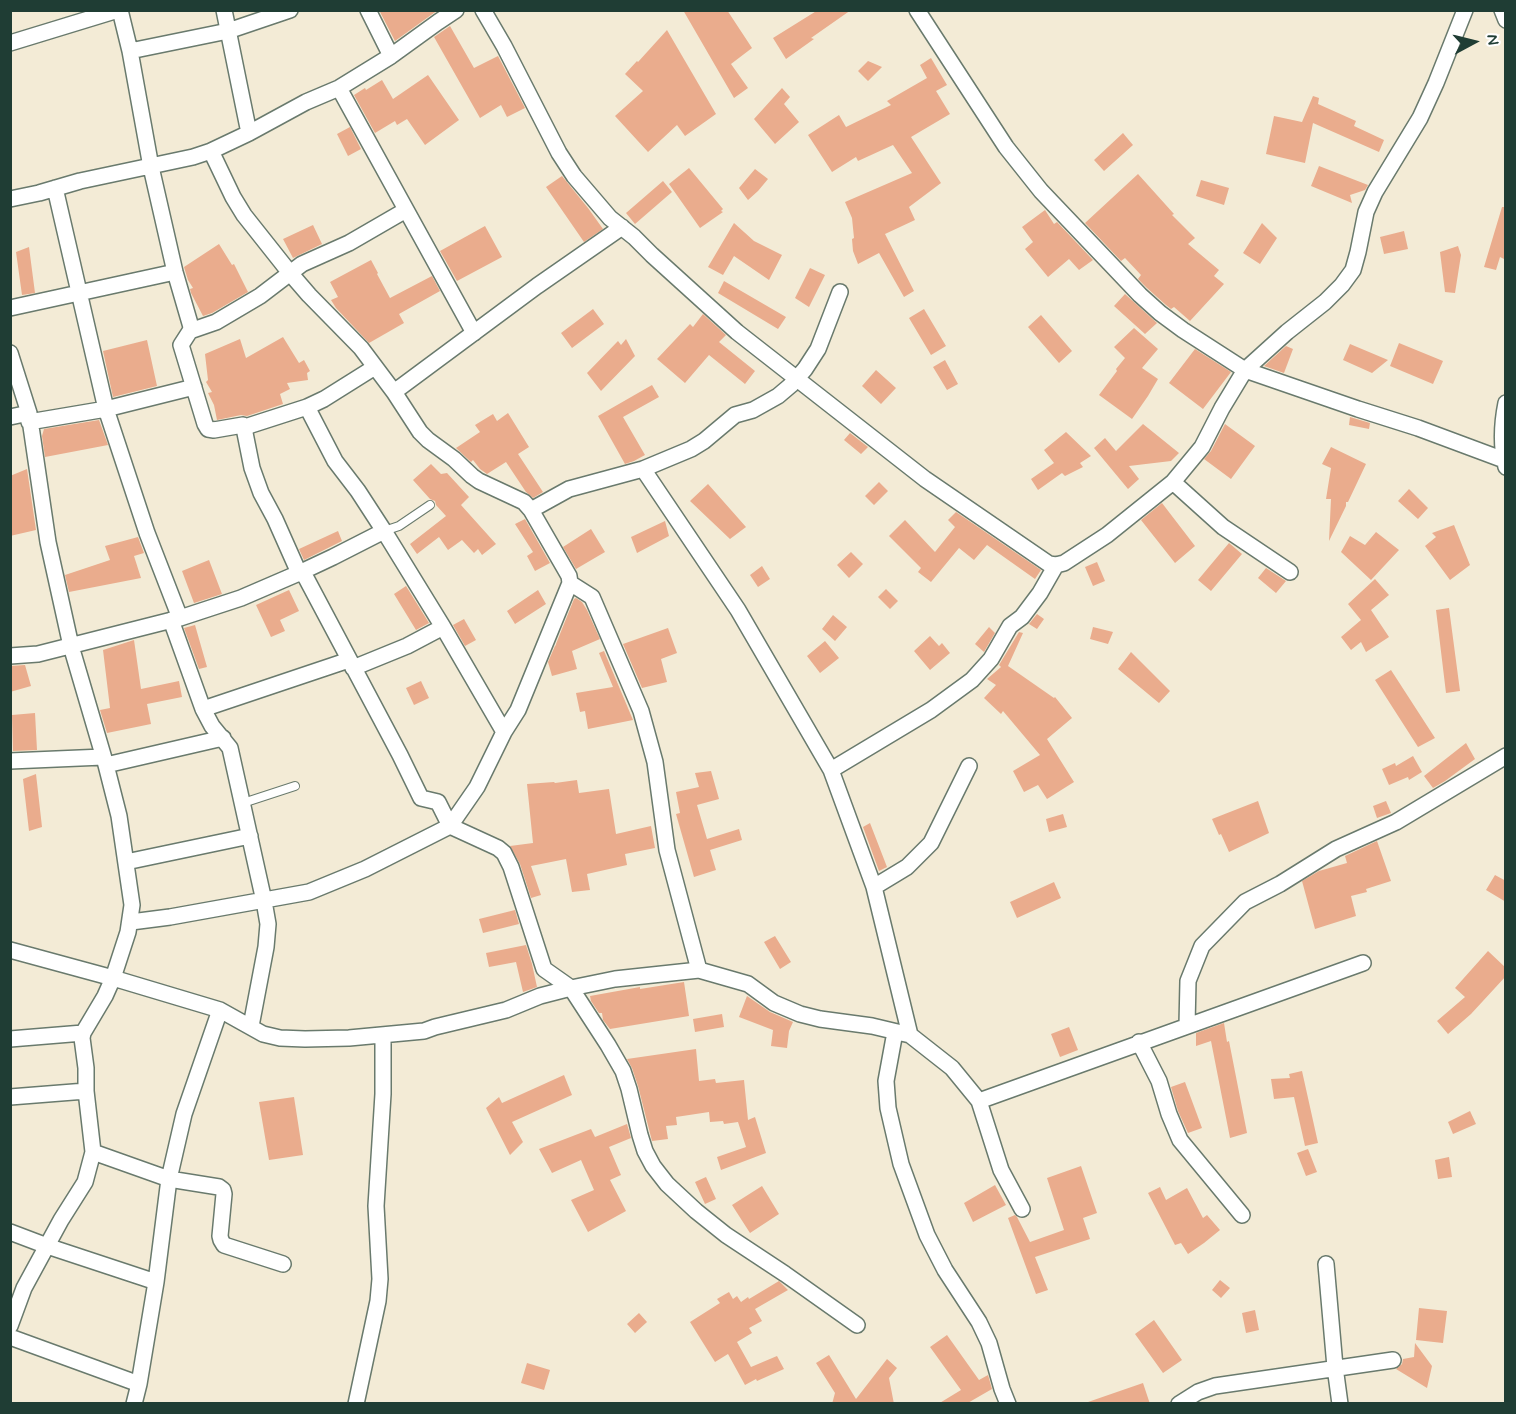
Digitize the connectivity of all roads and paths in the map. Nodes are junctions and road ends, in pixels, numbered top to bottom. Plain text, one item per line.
1 (119, 10) edge
2 (224, 10) edge
3 (290, 10) edge
4 (368, 10) edge
5 (456, 10) edge
6 (483, 10) edge
7 (917, 10) edge
8 (1465, 10) edge
9 (1502, 10) edge
10 (1506, 20) edge
11 (228, 31) junction
12 (10, 43) edge
13 (130, 51) junction
14 (391, 56) junction
15 (339, 88) junction
16 (249, 133) junction
17 (211, 151) junction
18 (151, 167) junction
19 (55, 188) junction
20 (10, 199) edge
21 (406, 210) junction
22 (622, 227) junction
23 (175, 272) junction
24 (290, 273) junction
25 (840, 292) dead end
26 (80, 293) junction
27 (10, 308) edge
28 (190, 331) junction
29 (474, 333) junction
30 (10, 353) edge
31 (375, 367) junction
32 (1245, 370) junction
33 (797, 378) junction
34 (194, 387) junction
35 (394, 392) junction
36 (1506, 403) edge
37 (308, 408) junction
38 (106, 409) junction
39 (10, 417) edge
40 (29, 417) junction
41 (246, 428) junction
42 (1505, 463) edge
43 (644, 469) junction
44 (1173, 482) junction
45 (430, 505) dead end
46 (531, 510) junction
47 (384, 531) junction
48 (1056, 565) junction
49 (1290, 572) dead end
50 (299, 573) junction
51 (570, 583) junction
52 (175, 619) junction
53 (443, 627) junction
54 (71, 646) junction
55 (10, 656) edge
56 (351, 664) junction
57 (203, 710) junction
58 (504, 732) junction
59 (223, 738) junction
60 (1506, 756) edge
61 (10, 761) edge
62 (105, 761) junction
63 (969, 766) dead end
64 (831, 770) junction
65 (296, 786) dead end
66 (243, 803) junction
67 (450, 826) junction
68 (250, 836) junction
69 (126, 862) junction
70 (874, 887) junction
71 (264, 901) junction
72 (131, 922) junction
73 (10, 950) edge
74 (1363, 963) dead end
75 (699, 970) junction
76 (113, 978) junction
77 (571, 988) junction
78 (220, 1010) junction
79 (1187, 1025) junction
80 (251, 1026) junction
81 (83, 1033) junction
82 (903, 1033) junction
83 (383, 1036) junction
84 (10, 1039) edge
85 (1139, 1042) junction
86 (86, 1091) junction
87 (10, 1097) edge
88 (979, 1101) junction
89 (93, 1152) junction
90 (169, 1179) junction
91 (1022, 1209) dead end
92 (1242, 1215) dead end
93 (10, 1233) edge
94 (47, 1246) junction
95 (283, 1264) dead end
96 (1326, 1264) dead end
97 (156, 1282) junction
98 (857, 1325) dead end
99 (10, 1326) edge
100 (10, 1337) edge
101 (1393, 1360) dead end
102 (1335, 1367) junction
103 (139, 1384) junction
104 (134, 1404) edge
105 (356, 1404) edge
106 (1008, 1404) edge
107 (1179, 1404) edge
108 (1340, 1404) edge

1 - 12 street
1 - 13 street
2 - 11 street
3 - 11 street
4 - 14 street
5 - 14 street
6 - 22 street
7 - 32 street
8 - 32 street
9 - 10 street
11 - 13 street
11 - 16 street
13 - 18 street
14 - 15 street
15 - 16 street
15 - 21 street
16 - 17 street
17 - 18 street
17 - 24 street
18 - 19 street
18 - 23 street
19 - 20 street
19 - 26 street
21 - 24 street
21 - 29 street
22 - 29 street
22 - 33 street
23 - 26 street
23 - 28 street
24 - 28 street
24 - 31 street
25 - 33 street
26 - 27 street
26 - 38 street
28 - 34 street
29 - 35 street
30 - 40 street
31 - 35 street
31 - 37 street
32 - 42 street
32 - 44 street
33 - 43 street
33 - 48 street
34 - 38 street
34 - 41 street
35 - 46 street
36 - 42 street
37 - 41 street
37 - 47 street
38 - 40 street
38 - 52 street
39 - 40 street
40 - 54 street
41 - 50 street
43 - 46 street
43 - 64 street
44 - 48 street
44 - 49 street
45 - 47 lane
46 - 51 street
47 - 50 street
47 - 53 street
48 - 64 street
50 - 52 street
50 - 56 street
51 - 58 street
51 - 75 street
52 - 54 street
52 - 57 street
53 - 56 street
53 - 58 street
54 - 55 street
54 - 62 street
56 - 57 street
56 - 67 street
57 - 59 street
58 - 67 street
59 - 62 street
59 - 66 street
60 - 79 street
61 - 62 street
62 - 69 street
63 - 70 street
64 - 70 street
65 - 66 lane
66 - 68 street
67 - 71 street
67 - 77 street
68 - 69 street
68 - 71 street
69 - 72 street
70 - 82 street
71 - 72 street
71 - 80 street
72 - 76 street
73 - 76 street
74 - 79 street
75 - 77 street
75 - 82 street
76 - 78 street
76 - 81 street
77 - 83 street
77 - 98 street
78 - 80 street
78 - 90 street
79 - 85 street
80 - 83 street
81 - 84 street
81 - 86 street
82 - 88 street
82 - 106 street
83 - 105 street
85 - 88 street
85 - 92 street
86 - 87 street
86 - 89 street
88 - 91 street
89 - 90 street
89 - 94 street
90 - 95 street
90 - 97 street
93 - 94 street
94 - 97 street
94 - 99 street
96 - 102 street
97 - 103 street
100 - 103 street
101 - 102 street
102 - 107 street
102 - 108 street
103 - 104 street

